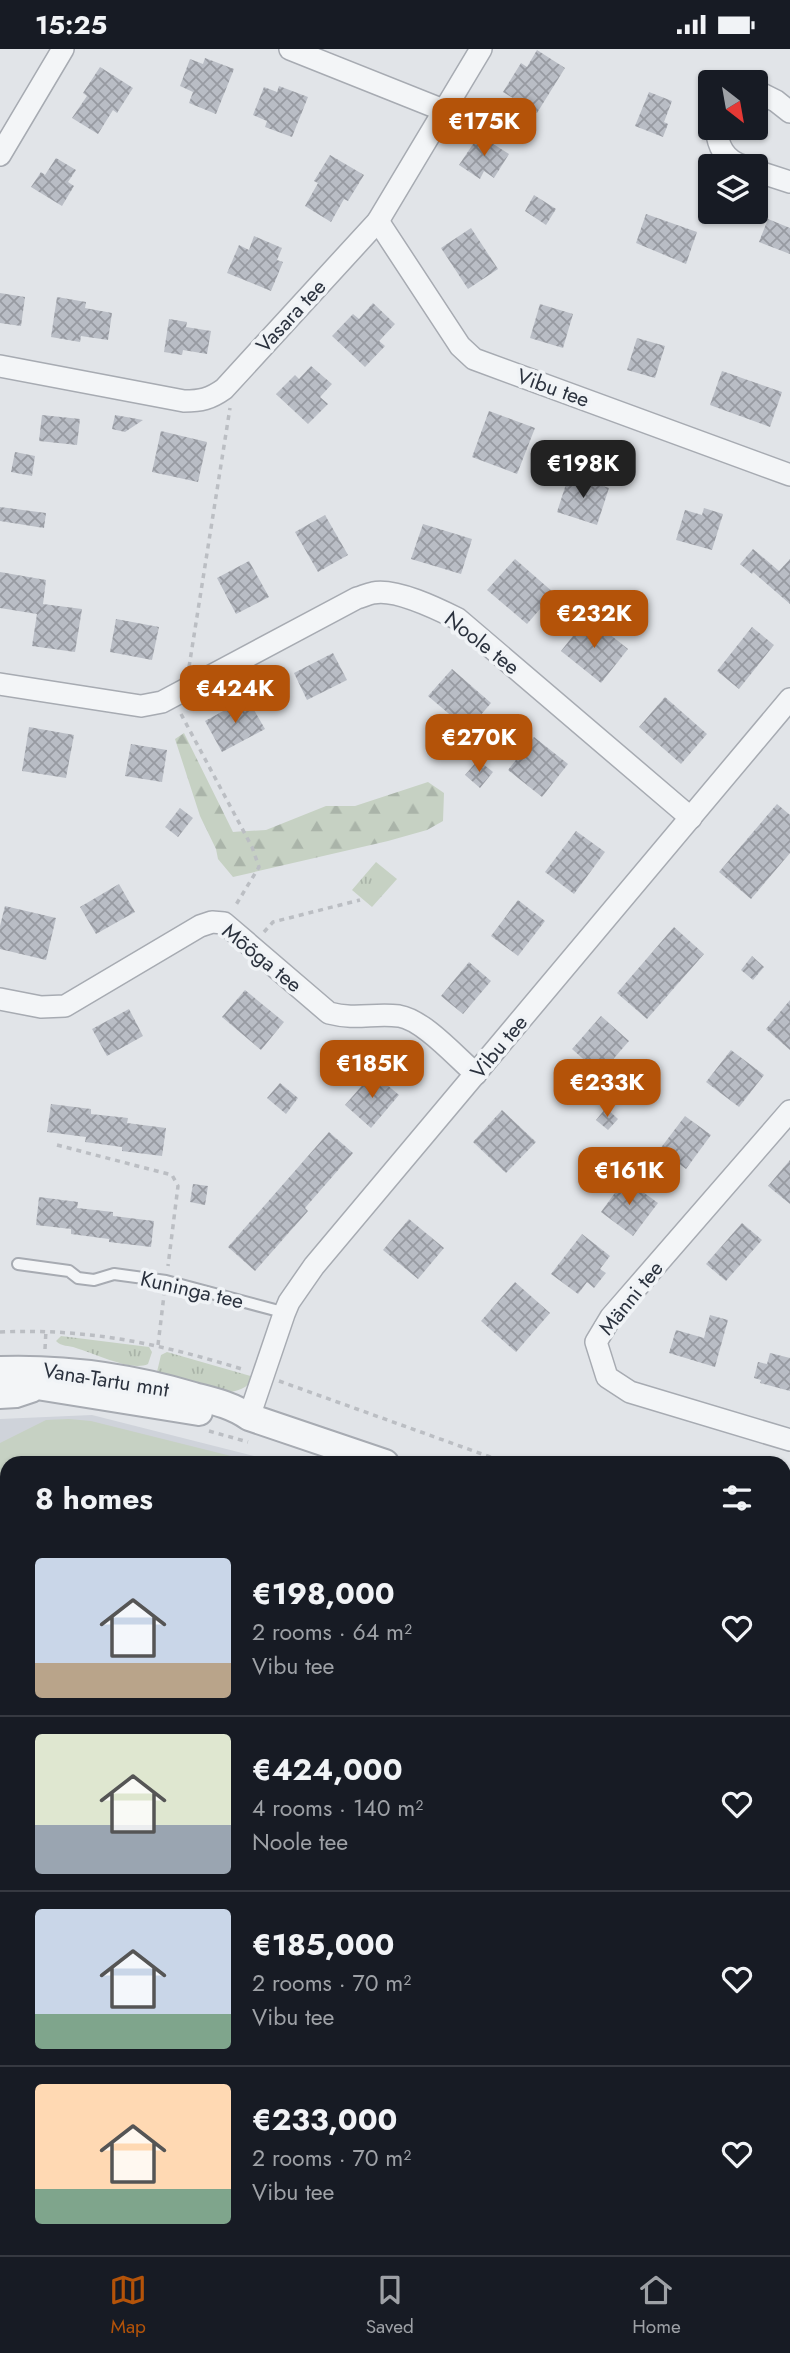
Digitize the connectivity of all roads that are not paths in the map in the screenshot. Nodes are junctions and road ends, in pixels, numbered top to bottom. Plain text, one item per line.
1 (63, 49) edge
2 (290, 49) edge
3 (481, 49) edge
4 (768, 97) edge
5 (443, 110) junction
6 (790, 112) edge
7 (0, 155) edge
8 (768, 175) edge
9 (790, 182) edge
10 (378, 222) junction
11 (0, 366) edge
12 (790, 475) edge
13 (0, 684) edge
14 (790, 699) edge
15 (691, 818) junction
16 (0, 999) edge
17 (476, 1075) junction
18 (790, 1111) edge
19 (18, 1264) dead end
20 (284, 1314) junction
21 (25, 1357) dead end
22 (71, 1359) dead end
23 (0, 1367) edge
24 (108, 1376) junction
25 (0, 1389) edge
26 (58, 1389) junction
27 (0, 1403) edge
28 (249, 1417) junction
29 (790, 1440) edge
30 (364, 1456) edge

1 - 7 street
2 - 5 street
3 - 5 street, Vasara tee
4 - 6 street
5 - 10 street, Vasara tee
8 - 9 street
10 - 11 street, Vasara tee
10 - 12 street, Vibu tee
13 - 15 street, Noole tee
14 - 15 street, Vibu tee
15 - 17 street, Vibu tee
16 - 17 street, Mõõga tee
17 - 20 street, Vibu tee
18 - 29 street, Männi tee
19 - 20 lane, Kuninga tee
20 - 28 street, Vibu tee
21 - 23 lane
22 - 24 lane
23 - 24 street, Vana-Tartu mnt
24 - 28 street, Vana-Tartu mnt
25 - 26 street, Vana-Tartu mnt
26 - 27 lane
26 - 28 street, Vana-Tartu mnt
28 - 30 street, Vana-Tartu mnt

